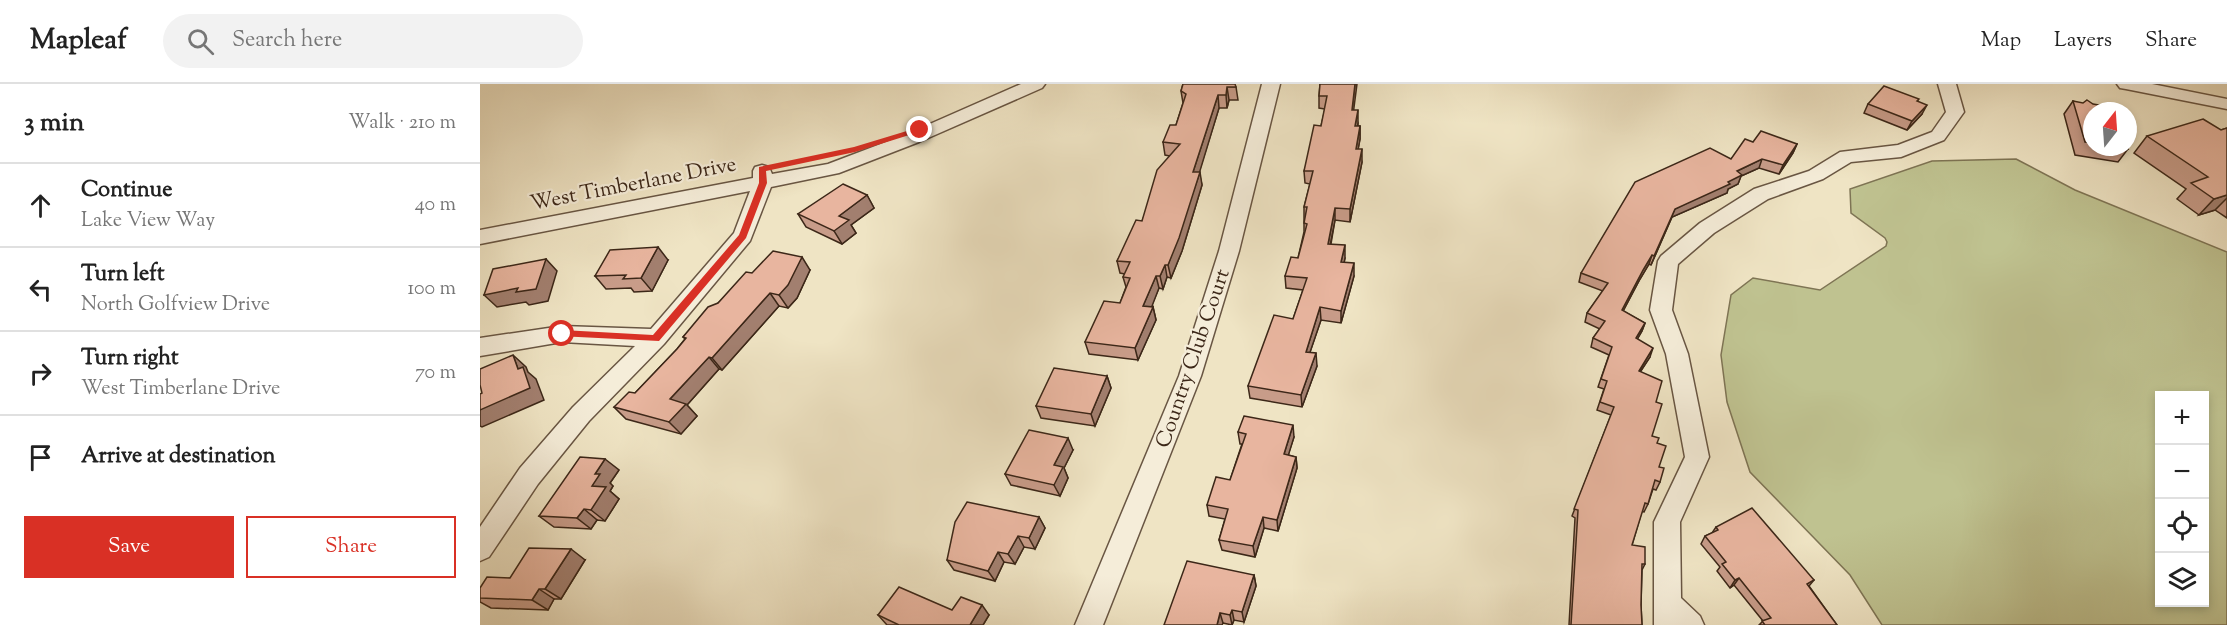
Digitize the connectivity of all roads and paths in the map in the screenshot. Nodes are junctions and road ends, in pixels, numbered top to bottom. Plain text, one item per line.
1 (1036, 84) edge
2 (1271, 84) edge
3 (1929, 84) edge
4 (2126, 84) edge
5 (2183, 84) edge
6 (1948, 90) edge
7 (2227, 93) edge
8 (2227, 104) edge
9 (762, 176) junction
10 (480, 224) edge
11 (480, 237) edge
12 (656, 338) junction
13 (480, 347) edge
14 (480, 549) edge
15 (1669, 614) edge
16 (1089, 625) edge
17 (1690, 625) edge

1 - 9 street, West Timberlane Drive
2 - 16 street, Country Club Court
3 - 6 street
4 - 8 street
5 - 7 street
6 - 15 street
9 - 10 street, West Timberlane Drive
9 - 11 street, West Timberlane Drive
9 - 12 street
12 - 13 street
12 - 14 street
15 - 17 street

